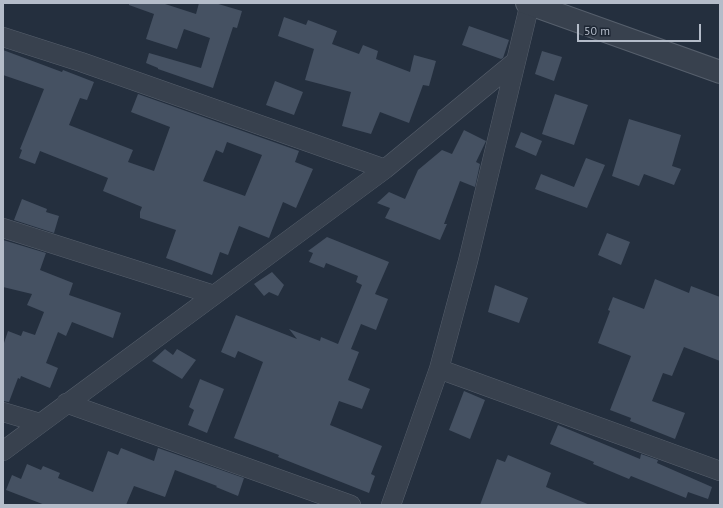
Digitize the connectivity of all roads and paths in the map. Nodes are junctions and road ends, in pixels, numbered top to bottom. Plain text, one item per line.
1 (529, 3) edge
2 (3, 38) edge
3 (516, 61) junction
4 (720, 72) edge
5 (385, 169) junction
6 (3, 228) edge
7 (214, 295) junction
8 (439, 369) junction
9 (66, 403) junction
10 (3, 412) edge
11 (40, 423) junction
12 (3, 451) edge
13 (720, 471) edge
14 (351, 505) edge
15 (391, 505) edge

1 - 3 street
1 - 4 street
2 - 5 street
3 - 5 street
3 - 8 street
5 - 7 street
6 - 7 street
7 - 9 street
8 - 13 street
8 - 15 street
9 - 11 street
9 - 14 street
10 - 11 street
11 - 12 street

